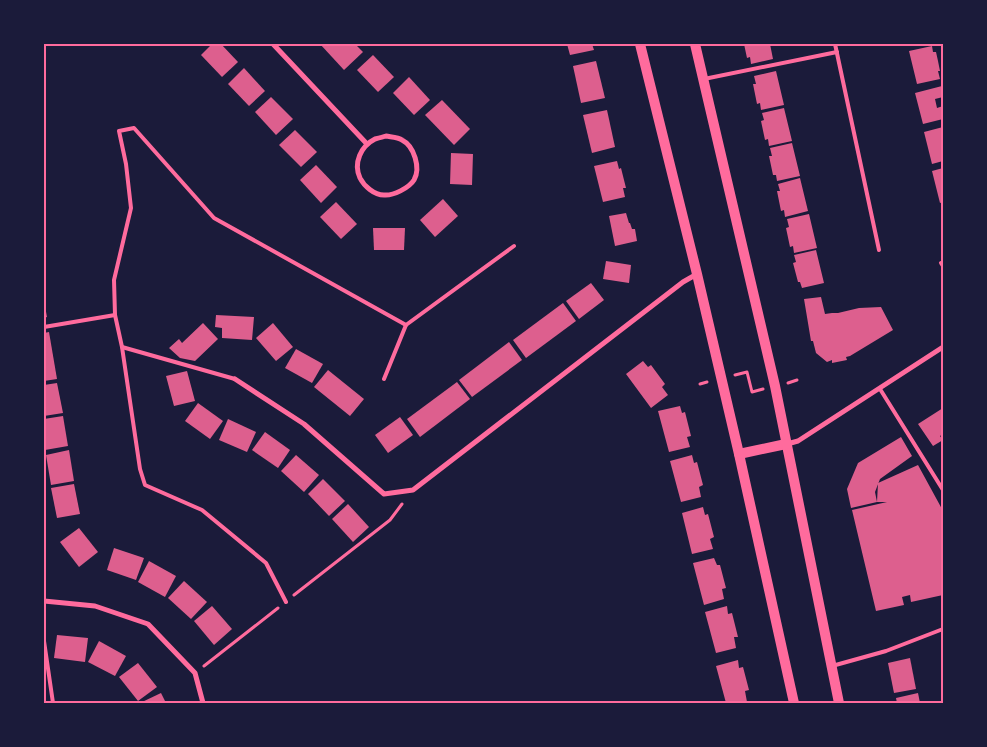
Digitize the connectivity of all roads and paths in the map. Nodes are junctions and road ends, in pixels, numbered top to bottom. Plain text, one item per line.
1 (273, 44) edge
2 (640, 44) edge
3 (696, 44) edge
4 (835, 44) edge
5 (837, 52) junction
6 (703, 79) junction
7 (367, 144) junction
8 (514, 246) dead end
9 (879, 250) dead end
10 (697, 274) junction
11 (115, 315) junction
12 (406, 325) junction
13 (44, 326) edge
14 (122, 347) junction
15 (943, 347) edge
16 (235, 379) joint
17 (384, 379) dead end
18 (722, 379) junction
19 (797, 380) dead end
20 (700, 384) dead end
21 (775, 386) junction
22 (880, 389) junction
23 (786, 444) junction
24 (740, 454) junction
25 (413, 490) junction
26 (943, 490) edge
27 (44, 601) edge
28 (286, 602) junction
29 (943, 629) edge
30 (44, 641) edge
31 (832, 666) junction
32 (195, 673) junction
33 (54, 703) edge
34 (203, 703) edge
35 (794, 703) edge
36 (839, 703) edge

1 - 7 street
2 - 10 main road
3 - 6 main road
4 - 5 lane
5 - 6 lane
5 - 9 lane
6 - 21 main road
7 - 7 street
8 - 12 lane
10 - 18 main road
10 - 25 street
11 - 12 lane
11 - 13 lane
11 - 14 lane
12 - 17 lane
14 - 16 lane
14 - 28 lane
15 - 22 street
16 - 25 street
18 - 20 path
18 - 21 path
18 - 24 main road
19 - 21 path
21 - 23 main road
22 - 23 street
22 - 26 lane
23 - 24 main road
23 - 31 main road
24 - 35 main road
25 - 28 path
27 - 32 street
28 - 32 path
29 - 31 lane
30 - 33 lane
31 - 36 main road
32 - 34 street

